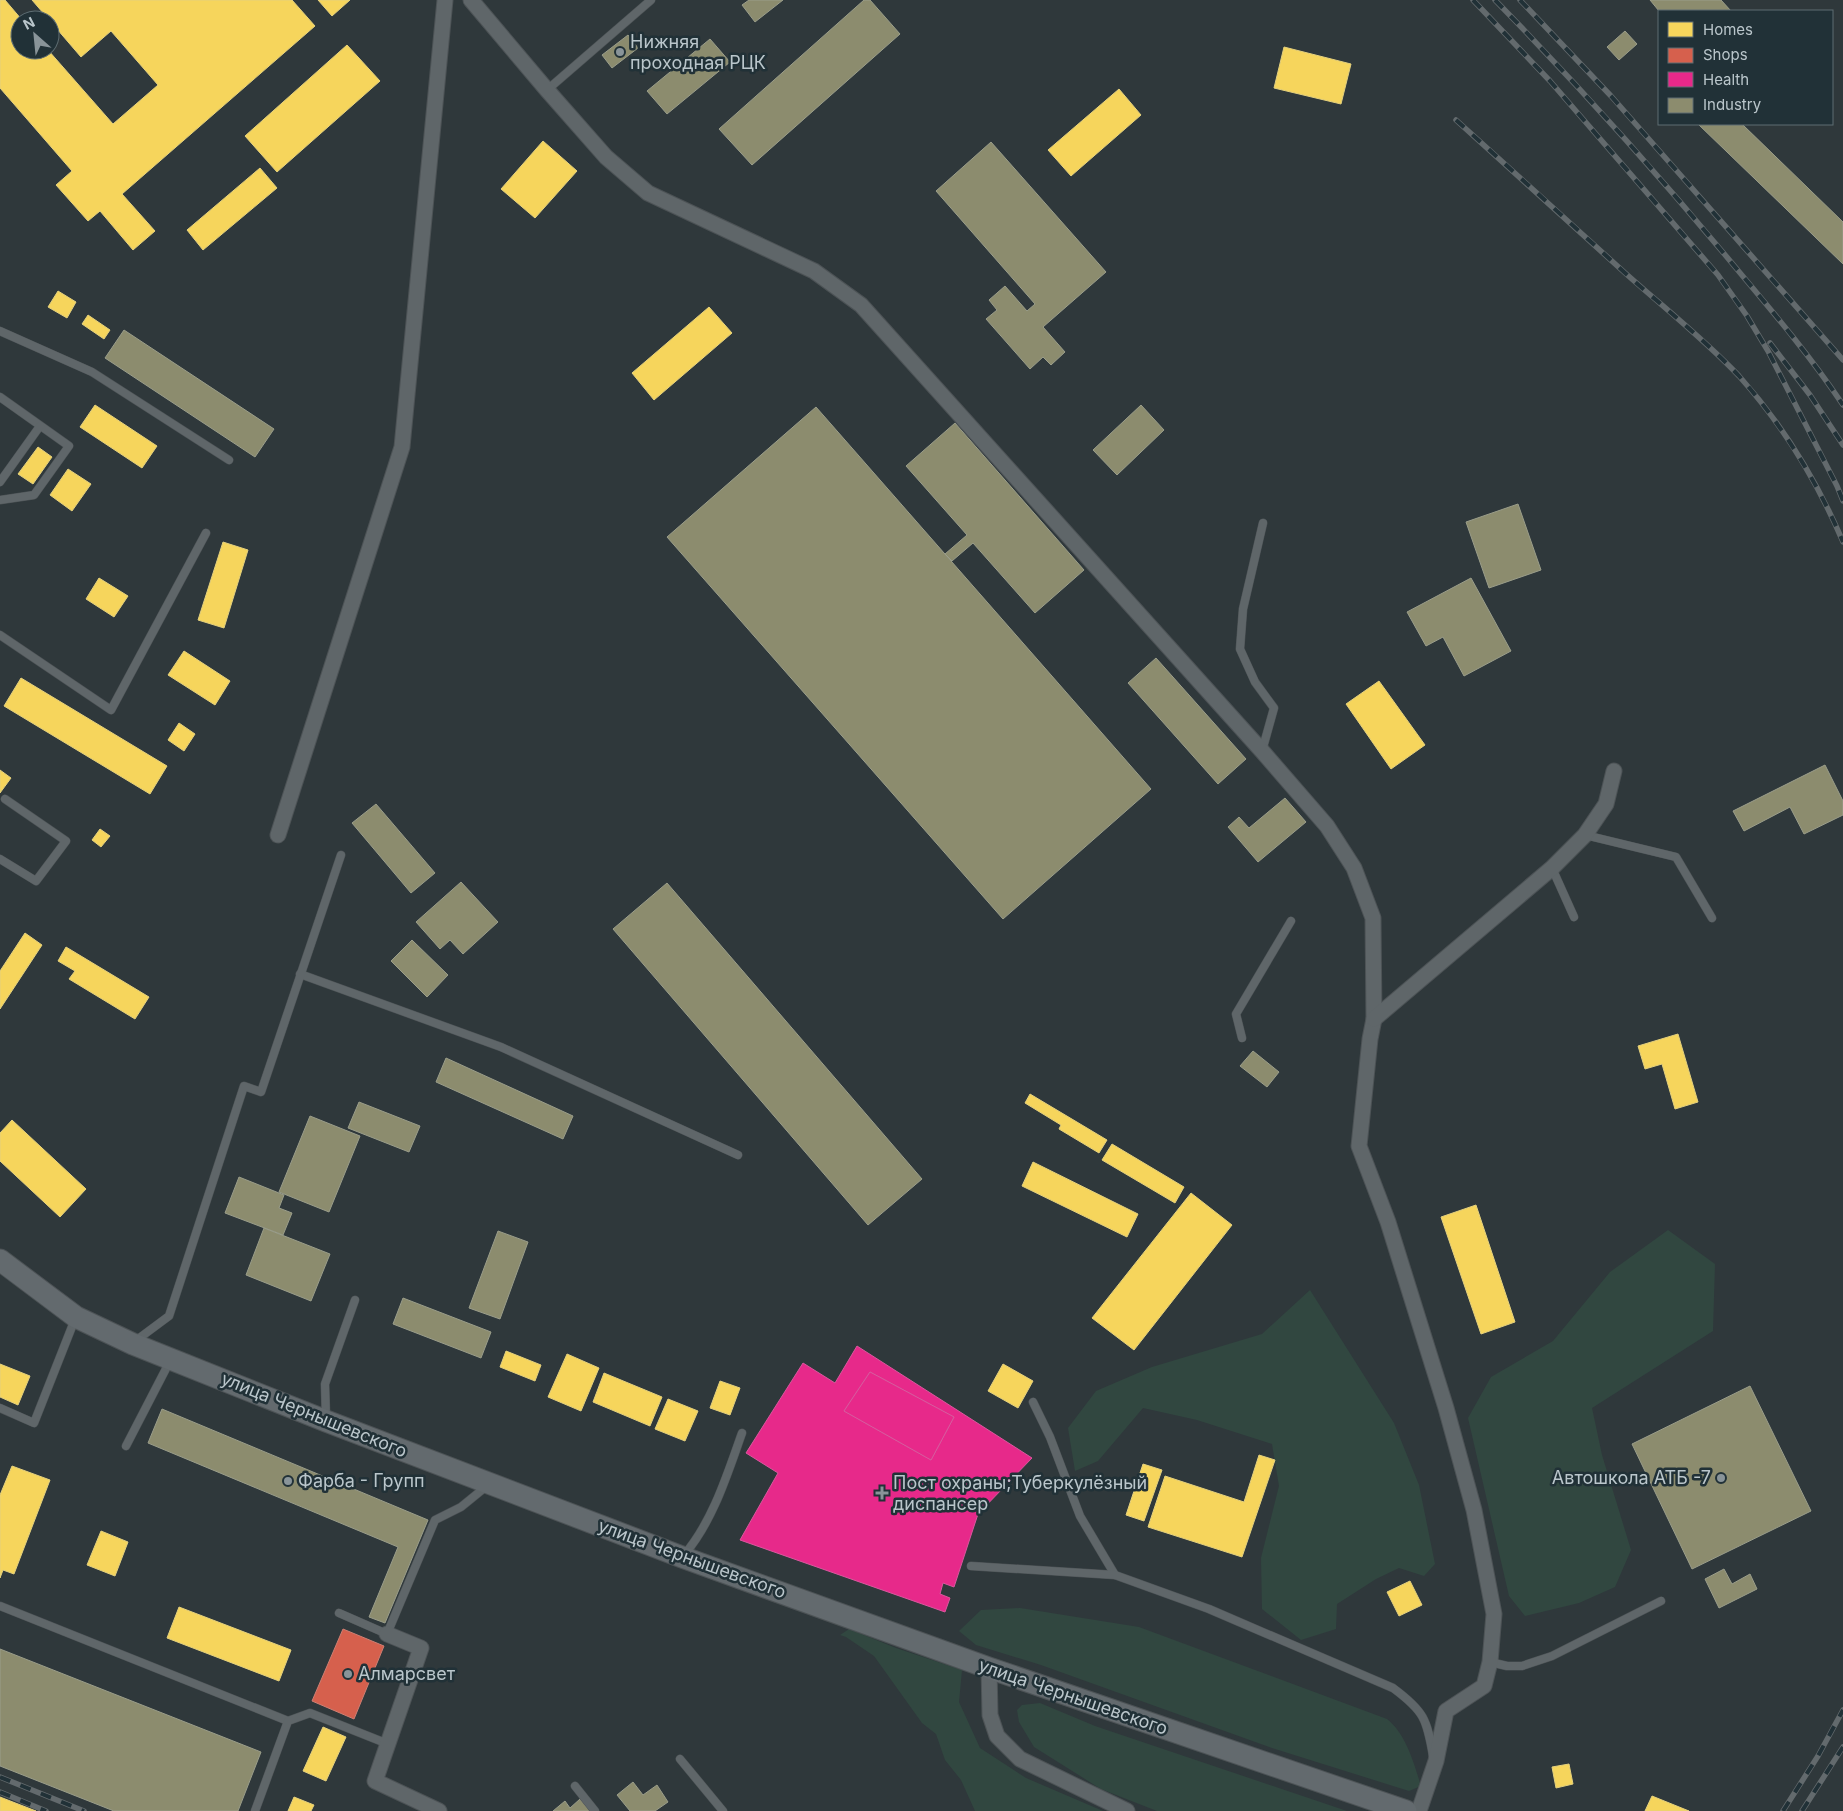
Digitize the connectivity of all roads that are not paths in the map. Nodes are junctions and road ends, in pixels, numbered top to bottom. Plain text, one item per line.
1 (445, 0) edge
2 (471, 0) edge
3 (652, 0) edge
4 (547, 90) junction
5 (0, 331) edge
6 (0, 397) edge
7 (40, 426) junction
8 (228, 460) dead end
9 (0, 482) edge
10 (0, 500) edge
11 (1264, 522) dead end
12 (206, 533) dead end
13 (0, 635) edge
14 (1262, 751) junction
15 (1614, 771) dead end
16 (5, 799) dead end
17 (278, 835) dead end
18 (1585, 835) junction
19 (342, 855) dead end
20 (0, 859) edge
21 (1552, 868) junction
22 (1574, 917) dead end
23 (1712, 918) dead end
24 (1292, 921) dead end
25 (300, 974) junction
26 (1374, 1019) junction
27 (1242, 1038) dead end
28 (738, 1155) dead end
29 (0, 1260) edge
30 (355, 1300) dead end
31 (76, 1318) junction
32 (133, 1344) junction
33 (171, 1358) junction
34 (1033, 1402) dead end
35 (0, 1408) edge
36 (326, 1421) junction
37 (742, 1433) dead end
38 (126, 1446) dead end
39 (489, 1484) junction
40 (682, 1557) junction
41 (971, 1566) dead end
42 (1114, 1575) junction
43 (1661, 1601) dead end
44 (0, 1606) edge
45 (339, 1613) dead end
46 (387, 1634) junction
47 (1490, 1662) junction
48 (989, 1668) junction
49 (288, 1721) junction
50 (388, 1744) junction
51 (680, 1759) dead end
52 (1431, 1778) junction
53 (575, 1786) dead end
54 (255, 1811) edge
55 (439, 1811) edge
56 (595, 1811) edge
57 (723, 1811) edge
58 (1128, 1811) edge
59 (1406, 1811) edge
60 (1418, 1811) edge

1 - 17 street
2 - 4 street
3 - 4 lane
4 - 14 street
5 - 8 lane
6 - 7 lane
7 - 9 lane
7 - 10 lane
11 - 14 lane
12 - 13 lane
14 - 26 street
15 - 18 street
16 - 20 lane
18 - 21 street
18 - 23 lane
19 - 25 lane
21 - 22 lane
21 - 26 street
24 - 27 lane
25 - 28 lane
25 - 32 lane
26 - 47 street
29 - 31 main road, улица Чернышевского
30 - 36 lane
31 - 32 main road, улица Чернышевского
31 - 35 lane
32 - 33 main road, улица Чернышевского
33 - 36 main road, улица Чернышевского
33 - 38 lane
34 - 42 lane
36 - 39 main road, улица Чернышевского
37 - 40 lane
39 - 40 main road, улица Чернышевского
39 - 46 lane
40 - 48 main road, улица Чернышевского
41 - 42 lane
42 - 52 lane
43 - 47 lane
44 - 49 lane
45 - 46 lane
46 - 50 street
47 - 52 street
48 - 58 street
48 - 59 main road, улица Чернышевского
49 - 50 lane
49 - 54 lane
50 - 55 street
51 - 57 lane
52 - 60 street
53 - 56 lane

